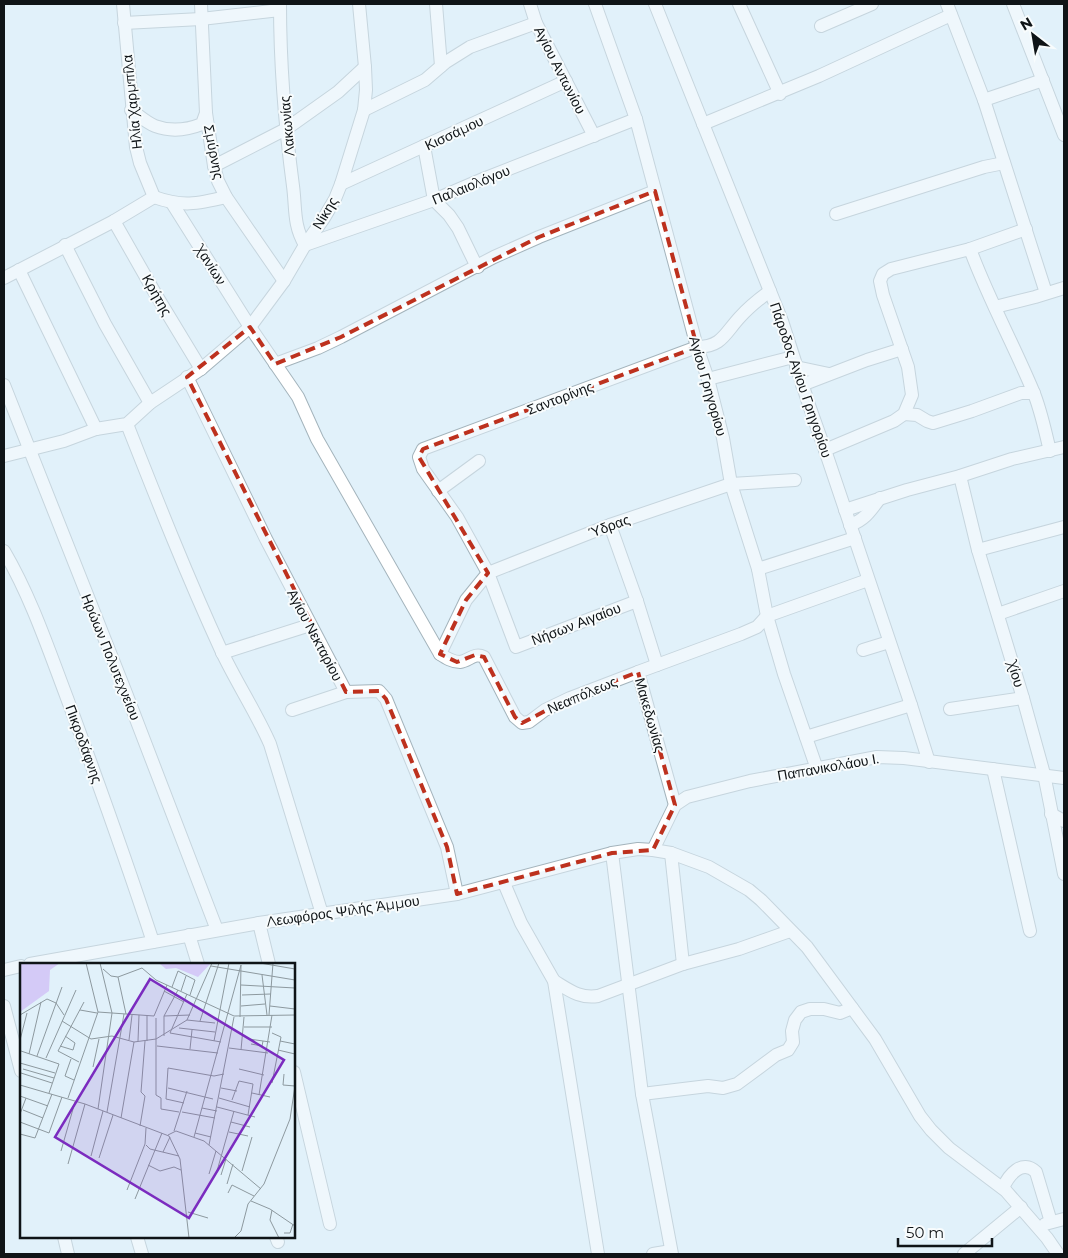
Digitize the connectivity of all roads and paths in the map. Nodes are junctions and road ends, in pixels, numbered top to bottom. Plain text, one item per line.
1 (123, 4) edge
2 (201, 4) edge
3 (359, 4) edge
4 (436, 4) edge
5 (530, 4) edge
6 (595, 4) edge
7 (655, 4) edge
8 (739, 4) edge
9 (872, 4) edge
10 (1013, 4) edge
11 (280, 7) edge
12 (949, 9) edge
13 (201, 19) junction
14 (124, 23) junction
15 (536, 23) junction
16 (821, 26) dead end
17 (441, 66) junction
18 (365, 67) junction
19 (1043, 80) junction
20 (566, 81) junction
21 (780, 94) junction
22 (984, 100) junction
23 (131, 110) junction
24 (364, 110) junction
25 (206, 112) junction
26 (636, 119) junction
27 (704, 124) junction
28 (286, 129) junction
29 (1064, 135) edge
30 (594, 136) junction
31 (424, 146) junction
32 (1004, 163) junction
33 (214, 166) junction
34 (341, 184) junction
35 (655, 191) junction
36 (154, 197) junction
37 (226, 197) junction
38 (434, 200) junction
39 (172, 203) junction
40 (836, 214) dead end
41 (114, 221) junction
42 (1026, 228) junction
43 (66, 245) junction
44 (305, 245) junction
45 (970, 249) junction
46 (478, 267) junction
47 (19, 270) junction
48 (4, 278) edge
49 (284, 281) junction
50 (1064, 288) edge
51 (770, 291) junction
52 (1046, 294) junction
53 (995, 306) junction
54 (250, 327) junction
55 (697, 347) junction
56 (902, 349) junction
57 (794, 362) junction
58 (275, 364) junction
59 (201, 369) junction
60 (829, 374) junction
61 (187, 377) junction
62 (708, 380) junction
63 (4, 385) edge
64 (802, 385) junction
65 (1034, 393) junction
66 (150, 404) junction
67 (904, 414) junction
68 (126, 424) junction
69 (96, 429) junction
70 (1064, 447) edge
71 (825, 450) junction
72 (29, 451) junction
73 (1050, 451) junction
74 (4, 456) edge
75 (479, 461) dead end
76 (960, 476) junction
77 (795, 480) dead end
78 (731, 484) junction
79 (438, 491) junction
80 (880, 498) junction
81 (845, 510) junction
82 (610, 525) junction
83 (850, 525) junction
84 (1064, 527) edge
85 (855, 538) junction
86 (978, 550) junction
87 (4, 551) edge
88 (758, 569) junction
89 (488, 572) junction
90 (868, 580) junction
91 (1064, 592) edge
92 (637, 601) junction
93 (998, 614) junction
94 (767, 616) junction
95 (310, 625) junction
96 (889, 642) junction
97 (863, 650) dead end
98 (222, 653) junction
99 (440, 654) junction
100 (658, 665) junction
101 (638, 672) junction
102 (346, 692) junction
103 (1022, 698) junction
104 (911, 705) junction
105 (950, 709) dead end
106 (292, 710) dead end
107 (806, 737) junction
108 (929, 762) junction
109 (817, 769) junction
110 (993, 769) junction
111 (1044, 774) junction
112 (1064, 778) edge
113 (675, 805) junction
114 (1051, 814) junction
115 (1064, 821) edge
116 (653, 850) junction
117 (612, 853) junction
118 (671, 854) junction
119 (1064, 874) edge
120 (504, 883) junction
121 (457, 894) junction
122 (322, 914) junction
123 (259, 922) junction
124 (217, 930) junction
125 (790, 931) junction
126 (1030, 931) dead end
127 (189, 935) junction
128 (153, 942) junction
129 (63, 961) edge
130 (41, 963) edge
131 (198, 963) edge
132 (269, 963) edge
133 (683, 964) junction
134 (20, 966) edge
135 (4, 970) edge
136 (554, 980) junction
137 (628, 984) junction
138 (4, 1006) edge
139 (852, 1008) junction
140 (20, 1067) edge
141 (295, 1076) edge
142 (642, 1094) junction
143 (1003, 1188) junction
144 (1021, 1207) junction
145 (1064, 1219) edge
146 (1051, 1222) junction
147 (330, 1224) dead end
148 (1038, 1227) junction
149 (64, 1238) edge
150 (138, 1238) edge
151 (672, 1253) edge
152 (68, 1254) edge
153 (142, 1254) edge
154 (598, 1254) edge
155 (653, 1254) edge
156 (964, 1254) edge
157 (1058, 1254) edge

1 - 14 street, Ηλία Χαρμπίλα
2 - 13 street, Σμύρνης
3 - 18 street, Νίκης
4 - 17 street
5 - 15 street, Αγίου Αντωνίου
6 - 26 street, Αγίου Γρηγορίου
7 - 27 street, Πάροδος Αγίου Γρηγορίου
8 - 21 street
9 - 16 street
10 - 19 street
11 - 13 street
11 - 28 street, Λακωνίας
12 - 21 street
12 - 22 street
13 - 14 street
13 - 25 street, Σμύρνης
14 - 23 street, Ηλία Χαρμπίλα
15 - 17 street
15 - 20 street, Αγίου Αντωνίου
17 - 24 street
18 - 24 street, Νίκης
18 - 28 street
19 - 22 street
19 - 29 street
20 - 30 street, Αγίου Αντωνίου
20 - 31 street, Κισσάμου
21 - 27 street
22 - 32 street
23 - 25 street
23 - 36 street, Ηλία Χαρμπίλα
24 - 34 street, Νίκης
25 - 33 street, Σμύρνης
26 - 30 street, Παλαιολόγου
26 - 35 street, Αγίου Γρηγορίου
27 - 51 street, Πάροδος Αγίου Γρηγορίου
28 - 33 street
28 - 44 street, Λακωνίας
30 - 38 street, Παλαιολόγου
31 - 34 street, Κισσάμου
31 - 38 street
32 - 40 street
32 - 42 street
33 - 37 street, Σμύρνης
34 - 44 street, Νίκης
35 - 46 street
35 - 55 street, Αγίου Γρηγορίου
36 - 39 street
36 - 41 street
37 - 39 street
37 - 49 street, Σμύρνης
38 - 44 street, Παλαιολόγου
38 - 46 street
39 - 54 street, Χανίων
41 - 43 street
41 - 59 street, Κρήτης
42 - 45 street
42 - 52 street
43 - 47 street
43 - 66 street
44 - 49 street, Νίκης
45 - 53 street
45 - 56 street
46 - 58 street
47 - 48 street
47 - 69 street
49 - 54 street, Νίκης
50 - 52 street
51 - 55 street, Σαντορίνης
51 - 57 street, Πάροδος Αγίου Γρηγορίου
52 - 53 street
53 - 65 street
54 - 58 street, Χανίων
54 - 59 street, Νίκης
55 - 62 street, Αγίου Γρηγορίου
55 - 79 street, Σαντορίνης
56 - 60 street
56 - 67 street
57 - 60 street
57 - 62 street
57 - 64 street, Πάροδος Αγίου Γρηγορίου
58 - 99 street, Χανίων
59 - 61 street, Νίκης
60 - 64 street
61 - 66 street, Νίκης
61 - 95 street, Αγίου Νεκταρίου
62 - 78 street, Αγίου Γρηγορίου
63 - 72 street, Ηρώων Πολυτεχνείου
64 - 71 street, Πάροδος Αγίου Γρηγορίου
65 - 67 street
65 - 73 street
66 - 68 street, Νίκης
67 - 71 street
68 - 69 street
68 - 98 street
69 - 72 street
70 - 73 street
71 - 81 street, Πάροδος Αγίου Γρηγορίου
72 - 74 street
72 - 124 street, Ηρώων Πολυτεχνείου
73 - 76 street
75 - 79 street
76 - 80 street
76 - 86 street, Χίου
77 - 78 street, Ύδρας
78 - 82 street, Ύδρας
78 - 88 street, Αγίου Γρηγορίου
79 - 89 street
80 - 81 street
80 - 83 street
81 - 83 street, Πάροδος Αγίου Γρηγορίου
82 - 89 street, Ύδρας
82 - 92 street, Μακεδωνίας
83 - 85 street, Πάροδος Αγίου Γρηγορίου
84 - 86 street
85 - 88 street
85 - 90 street, Πάροδος Αγίου Γρηγορίου
86 - 93 street, Χίου
87 - 128 street, Πικροδάφνης
88 - 94 street, Αγίου Γρηγορίου
89 - 92 street, Νήσων Αιγαίου
89 - 99 street
90 - 94 street
90 - 96 street, Πάροδος Αγίου Γρηγορίου
91 - 93 street
92 - 100 street, Μακεδωνίας
93 - 103 street, Χίου
94 - 100 street
94 - 107 street, Αγίου Γρηγορίου
95 - 98 street
95 - 102 street, Αγίου Νεκταρίου
96 - 97 street
96 - 104 street, Πάροδος Αγίου Γρηγορίου
98 - 122 street
99 - 101 street, Νεαπόλεως
100 - 101 street, Μακεδωνίας
101 - 113 street, Μακεδωνίας
102 - 106 street
102 - 121 street, Αγίου Νεκταρίου
103 - 105 street
103 - 111 street, Χίου
104 - 107 street
104 - 108 street, Πάροδος Αγίου Γρηγορίου
107 - 109 street, Αγίου Γρηγορίου
108 - 109 street, Παπανικολάου Ι.
108 - 110 street, Παπανικολάου Ι.
109 - 113 street, Παπανικολάου Ι.
110 - 111 street, Παπανικολάου Ι.
110 - 126 street
111 - 112 street, Παπανικολάου Ι.
111 - 114 street, Χίου
113 - 116 street
114 - 115 street
114 - 119 street, Χίου
116 - 117 street, Λεωφόρος Ψιλής Άμμου
116 - 118 street, Λεωφόρος Ψιλής Άμμου
117 - 120 street, Λεωφόρος Ψιλής Άμμου
117 - 137 street
118 - 125 street, Λεωφόρος Ψιλής Άμμου
118 - 133 street
120 - 121 street, Λεωφόρος Ψιλής Άμμου
120 - 136 street
121 - 122 street, Λεωφόρος Ψιλής Άμμου
122 - 123 street, Λεωφόρος Ψιλής Άμμου
123 - 124 street, Λεωφόρος Ψιλής Άμμου
123 - 132 street
124 - 127 street, Λεωφόρος Ψιλής Άμμου
125 - 133 street
125 - 139 street, Λεωφόρος Ψιλής Άμμου
127 - 128 street, Λεωφόρος Ψιλής Άμμου
127 - 131 street
128 - 129 street, Λεωφόρος Ψιλής Άμμου
129 - 130 street, Λεωφόρος Ψιλής Άμμου
133 - 137 street
134 - 135 street
136 - 137 street
136 - 154 street
137 - 142 street
138 - 140 street
139 - 142 street
139 - 143 street, Λεωφόρος Ψιλής Άμμου
141 - 147 street
142 - 151 street
143 - 144 street, Λεωφόρος Ψιλής Άμμου
143 - 146 street
144 - 148 street, Λεωφόρος Ψιλής Άμμου
144 - 156 street
145 - 146 street
146 - 148 street
148 - 157 street, Λεωφόρος Ψιλής Άμμου
149 - 152 street
150 - 153 street
151 - 155 street

